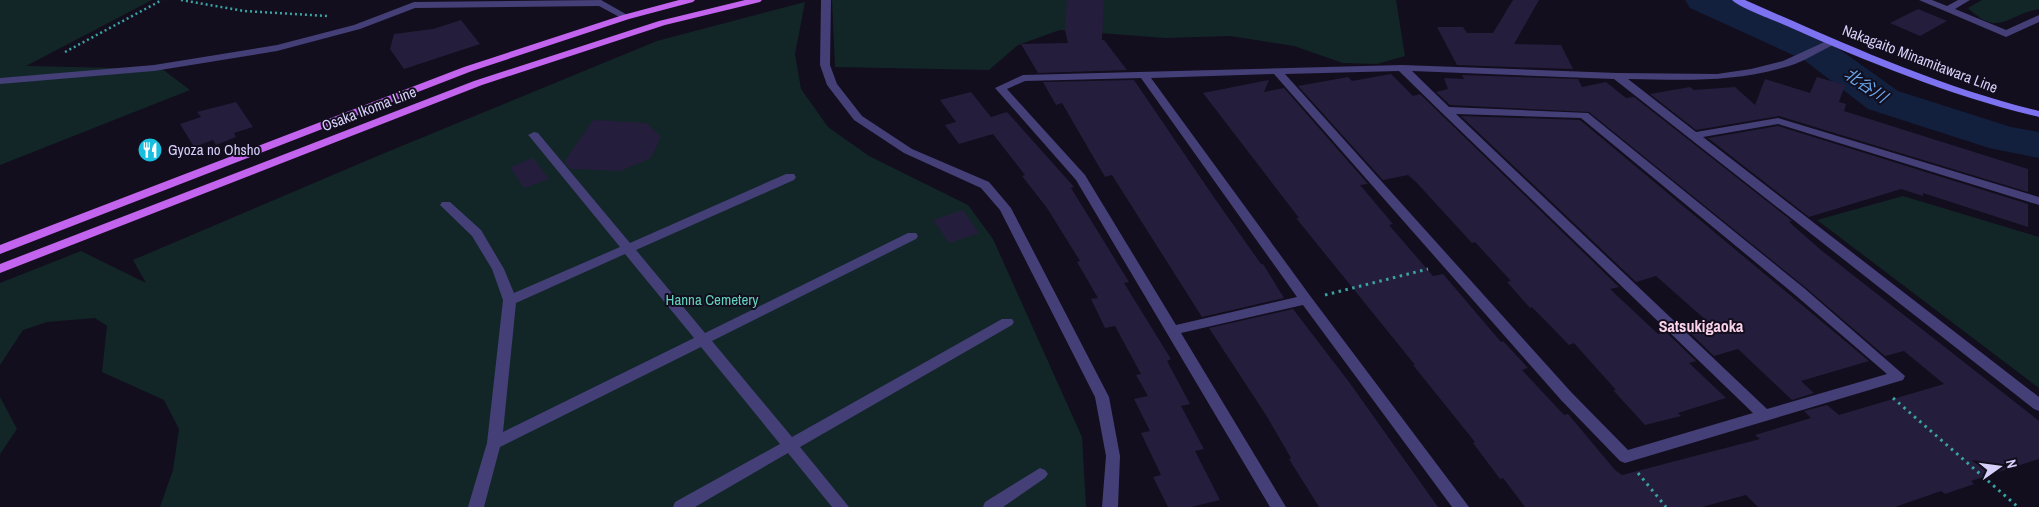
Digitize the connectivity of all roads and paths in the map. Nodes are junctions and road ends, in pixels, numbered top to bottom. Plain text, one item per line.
1 (162, 0) edge
2 (181, 0) edge
3 (690, 0) edge
4 (757, 0) edge
5 (826, 0) edge
6 (1737, 0) edge
7 (1924, 0) edge
8 (1965, 0) edge
9 (414, 2) edge
10 (1948, 10) junction
11 (626, 16) junction
12 (2039, 18) edge
13 (357, 27) junction
14 (1831, 42) junction
15 (65, 52) dead end
16 (1402, 68) junction
17 (1277, 72) junction
18 (1145, 76) junction
19 (1617, 76) junction
20 (0, 81) edge
21 (1445, 110) junction
22 (2039, 114) edge
23 (534, 135) dead end
24 (1692, 136) junction
25 (790, 178) dead end
26 (2039, 201) edge
27 (446, 204) dead end
28 (912, 236) dead end
29 (0, 250) edge
30 (628, 250) junction
31 (1448, 264) junction
32 (0, 269) edge
33 (510, 300) junction
34 (1306, 300) junction
35 (1007, 322) dead end
36 (1173, 330) junction
37 (702, 340) junction
38 (1876, 383) junction
39 (2039, 405) edge
40 (1764, 414) junction
41 (494, 443) junction
42 (790, 445) junction
43 (1625, 457) junction
44 (1040, 474) dead end
45 (476, 507) edge
46 (681, 507) edge
47 (841, 507) edge
48 (991, 507) edge
49 (1110, 507) edge
50 (1278, 507) edge
51 (1461, 507) edge
52 (1666, 507) edge
53 (2018, 507) edge

1 - 15 path
2 - 13 path
3 - 11 main road, Osaka Ikoma Line
4 - 32 main road, Osaka Ikoma Line
5 - 49 street
6 - 14 main road, Nakagaito Minamitawara Line
7 - 10 street
8 - 10 street
9 - 11 street
9 - 13 street
10 - 12 street
11 - 29 main road, Osaka Ikoma Line
13 - 20 street
14 - 19 street
14 - 22 main road, Nakagaito Minamitawara Line
16 - 17 street
16 - 19 street
16 - 21 street
17 - 18 street
17 - 31 street
18 - 34 street
18 - 36 street
19 - 24 street
21 - 38 street
21 - 40 street
23 - 30 street
24 - 26 street
24 - 39 street
25 - 30 street
27 - 33 street
28 - 37 street
30 - 33 street
30 - 37 street
31 - 34 path
31 - 43 street
33 - 41 street
34 - 36 street
34 - 51 street
35 - 42 street
36 - 50 street
37 - 41 street
37 - 42 street
38 - 40 street
38 - 53 path
40 - 43 street
41 - 45 street
42 - 46 street
42 - 47 street
43 - 52 path
44 - 48 street

